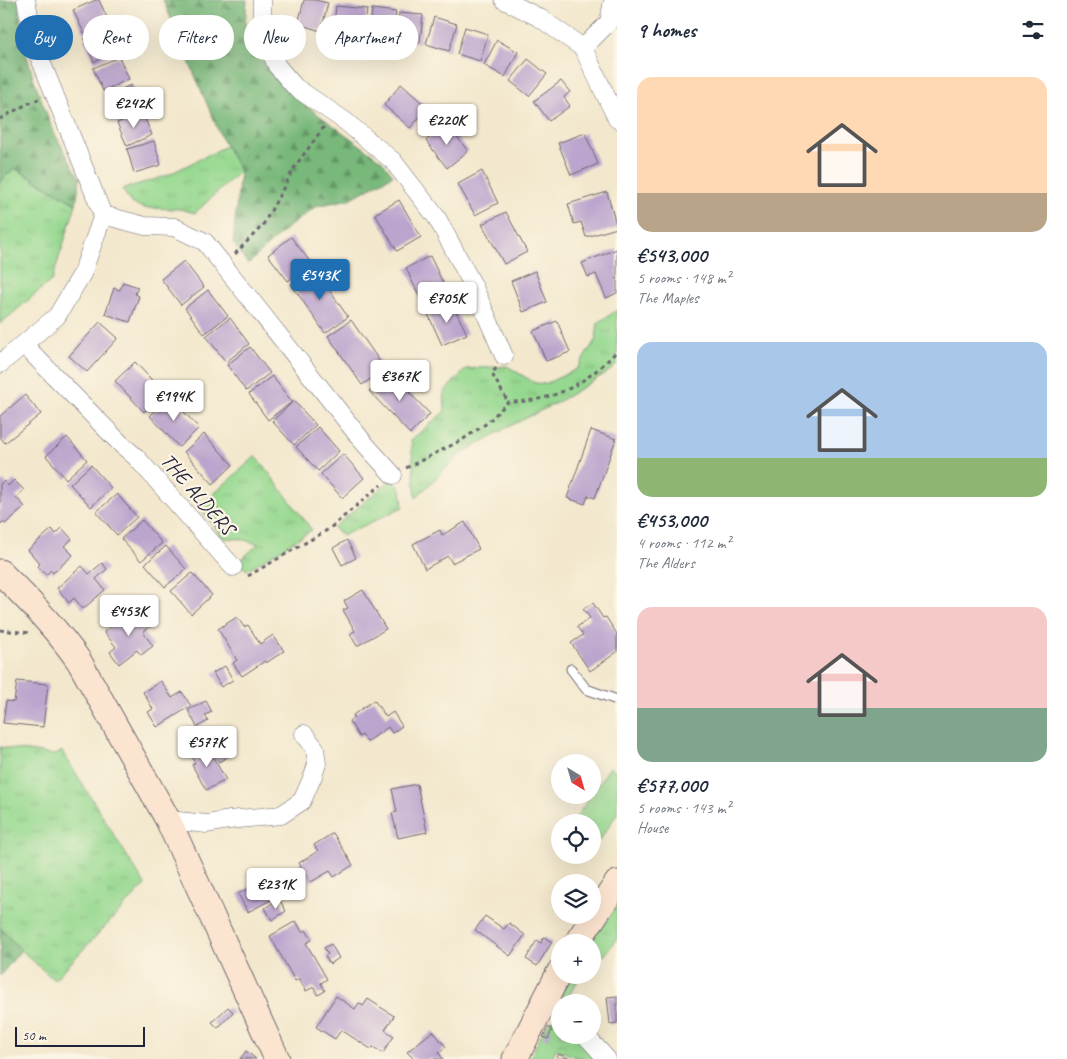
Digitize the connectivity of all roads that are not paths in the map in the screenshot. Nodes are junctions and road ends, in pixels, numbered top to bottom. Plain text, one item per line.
1 (26, 0) edge
2 (262, 0) edge
3 (504, 0) edge
4 (613, 0) edge
5 (583, 48) junction
6 (617, 119) edge
7 (103, 215) junction
8 (24, 345) junction
9 (504, 356) road end
10 (0, 364) edge
11 (394, 475) road end
12 (233, 567) road end
13 (0, 572) edge
14 (571, 669) dead end
15 (617, 700) edge
16 (304, 734) dead end
17 (168, 820) junction
18 (617, 883) edge
19 (582, 934) edge
20 (551, 1007) edge
21 (593, 1044) edge
22 (277, 1059) edge
23 (515, 1059) edge
24 (607, 1059) edge

1 - 7 street
2 - 9 street
3 - 5 street
4 - 5 street
5 - 6 street
7 - 8 street
7 - 11 street
8 - 10 street
8 - 12 street, THE ALDERS
13 - 17 street
14 - 15 lane
16 - 17 street
17 - 22 street
18 - 19 street
20 - 23 street
21 - 24 street

